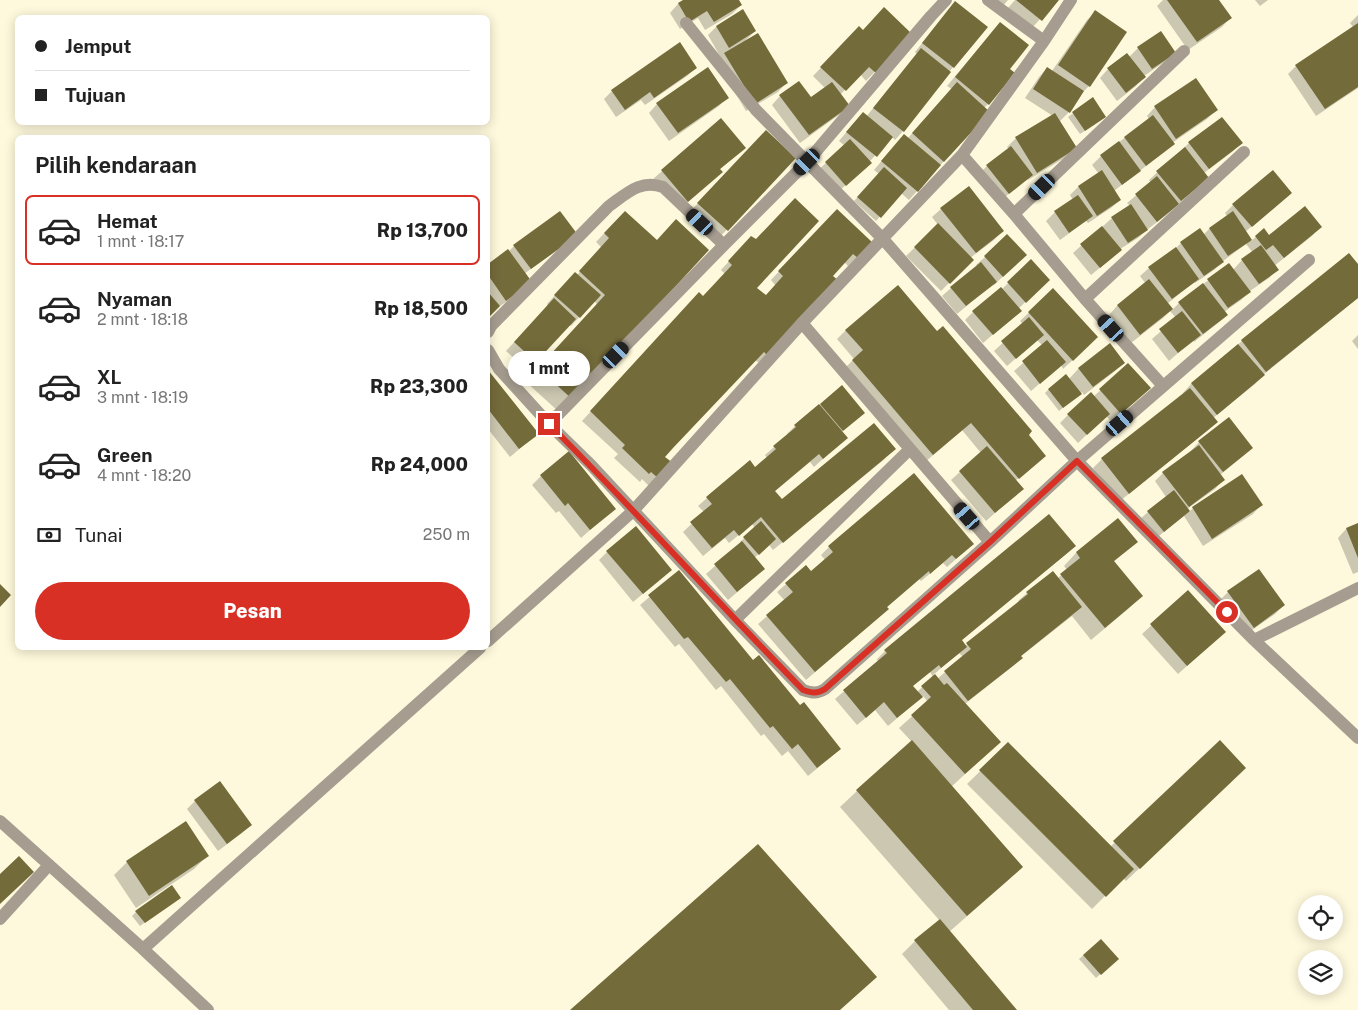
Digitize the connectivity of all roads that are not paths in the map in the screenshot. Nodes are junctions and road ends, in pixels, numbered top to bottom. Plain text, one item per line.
1 (946, 0) edge
2 (988, 0) edge
3 (1071, 0) edge
4 (686, 23) dead end
5 (1044, 41) junction
6 (1184, 51) dead end
7 (1244, 152) dead end
8 (962, 155) junction
9 (807, 162) junction
10 (1014, 214) junction
11 (883, 239) junction
12 (724, 245) junction
13 (1309, 260) dead end
14 (1085, 299) junction
15 (802, 323) junction
16 (490, 328) edge
17 (490, 353) edge
18 (1163, 386) junction
19 (549, 424) junction
20 (910, 449) junction
21 (1077, 461) junction
22 (633, 511) junction
23 (990, 542) junction
24 (1358, 588) edge
25 (735, 620) junction
26 (490, 639) edge
27 (1254, 640) junction
28 (478, 650) edge
29 (1358, 738) edge
30 (0, 821) edge
31 (49, 865) junction
32 (0, 918) edge
33 (143, 949) junction
34 (208, 1010) edge

1 - 9 street
2 - 5 street
3 - 5 street
4 - 9 street
5 - 8 street
6 - 10 street
7 - 14 street
8 - 10 street
8 - 11 street
9 - 11 street
9 - 12 street
10 - 14 street
11 - 15 street
11 - 21 street
12 - 16 street
12 - 19 street
13 - 18 street
14 - 18 street
15 - 20 street
15 - 22 street
17 - 19 street
18 - 21 street
19 - 22 street
20 - 23 street
20 - 25 street
21 - 23 street
21 - 27 street
22 - 25 street
22 - 26 street
23 - 25 street
24 - 27 street
27 - 29 street
28 - 33 street
30 - 31 street
31 - 32 street
31 - 33 street
33 - 34 street

